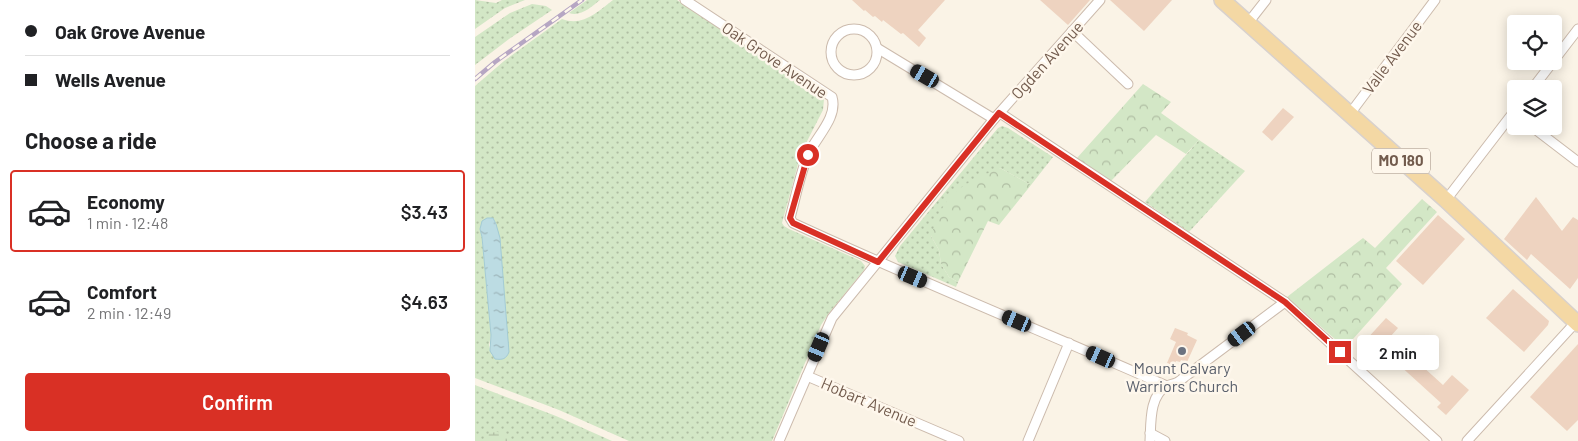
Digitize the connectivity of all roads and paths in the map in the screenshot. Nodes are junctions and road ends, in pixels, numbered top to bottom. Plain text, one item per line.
1 (685, 0) edge
2 (1100, 0) edge
3 (1222, 0) edge
4 (1266, 0) edge
5 (1435, 0) edge
6 (1248, 23) junction
7 (1578, 29) edge
8 (1072, 31) junction
9 (877, 48) junction
10 (1539, 80) edge
11 (1128, 84) dead end
12 (1349, 115) junction
13 (997, 116) junction
14 (1507, 122) edge
15 (1543, 135) edge
16 (1578, 162) edge
17 (1447, 200) junction
18 (878, 262) junction
19 (1285, 302) junction
20 (1577, 323) edge
21 (1069, 343) junction
22 (807, 376) junction
23 (1167, 386) junction
24 (1150, 437) edge
25 (779, 441) edge
26 (959, 441) edge
27 (1028, 441) edge
28 (1165, 441) edge
29 (1437, 441) edge
30 (1467, 441) edge

1 - 18 street, Oak Grove Avenue
2 - 8 street, Ogden Avenue
3 - 6 main road, MO 180
4 - 6 street
5 - 12 street, Valle Avenue
6 - 12 main road, MO 180
7 - 10 street
8 - 11 street
8 - 13 street, Ogden Avenue
9 - 9 street
9 - 13 street
12 - 17 main road, MO 180
13 - 18 street, Ogden Avenue
13 - 19 street
14 - 17 street
15 - 16 street
17 - 20 main road, MO 180
18 - 21 street
18 - 22 street, Ogden Avenue
19 - 23 street
19 - 29 street
20 - 30 street
21 - 23 street
21 - 27 street
22 - 25 street, Ogden Avenue
22 - 26 street, Hobart Avenue
23 - 24 street
24 - 28 street

